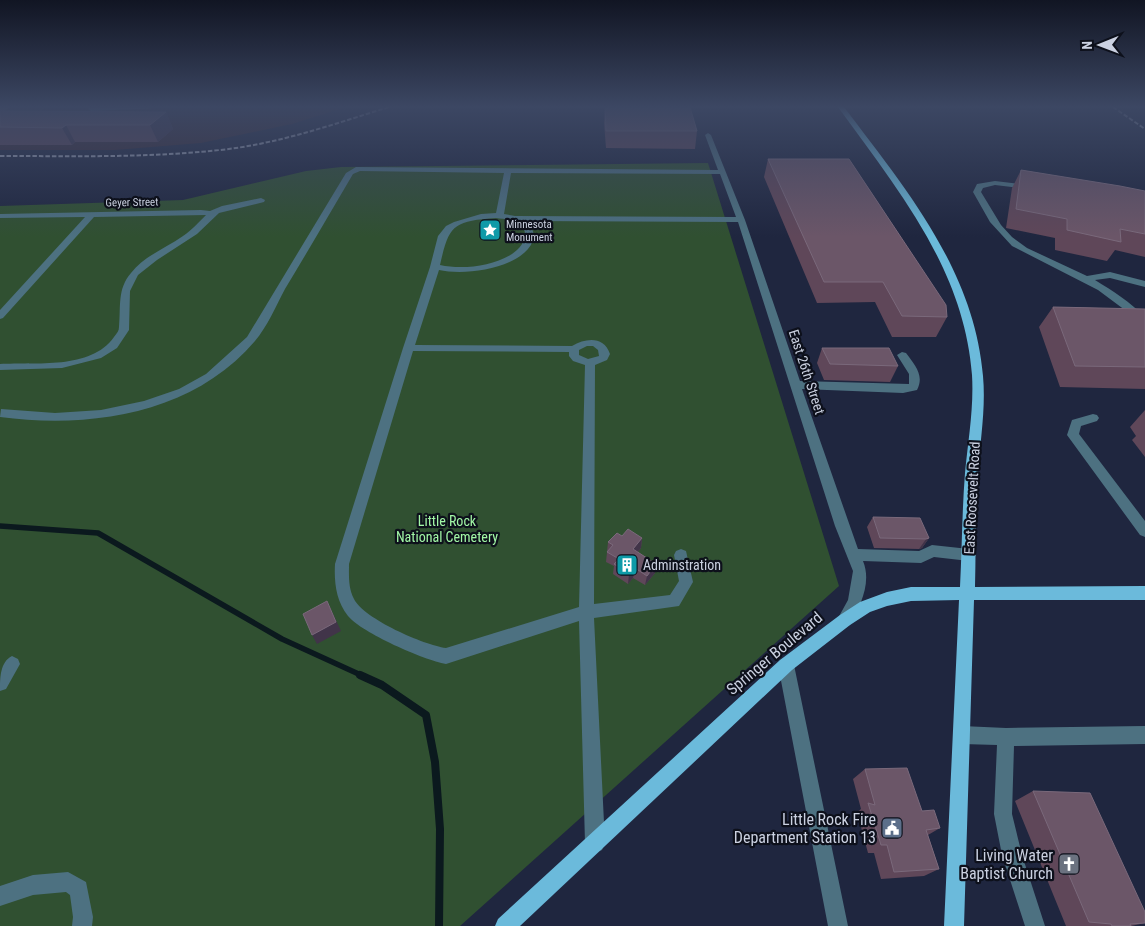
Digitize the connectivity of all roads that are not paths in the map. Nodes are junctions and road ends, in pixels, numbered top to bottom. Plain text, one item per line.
1 (714, 150) edge
2 (872, 150) edge
3 (508, 171) junction
4 (723, 172) junction
5 (1043, 189) edge
6 (261, 200) dead end
7 (92, 214) junction
8 (211, 214) junction
9 (0, 216) edge
10 (500, 216) junction
11 (517, 218) junction
12 (741, 220) junction
13 (435, 266) junction
14 (1086, 279) junction
15 (1145, 284) edge
16 (1145, 310) edge
17 (1134, 311) junction
18 (0, 316) edge
19 (1145, 322) edge
20 (408, 348) junction
21 (574, 349) junction
22 (902, 356) dead end
23 (590, 363) junction
24 (0, 367) edge
25 (796, 385) junction
26 (0, 410) edge
27 (1093, 418) dead end
28 (1145, 532) edge
29 (681, 555) dead end
30 (854, 555) junction
31 (969, 555) junction
32 (968, 593) junction
33 (1145, 593) edge
34 (586, 612) junction
35 (845, 620) junction
36 (12, 664) dead end
37 (786, 665) junction
38 (0, 683) edge
39 (962, 735) junction
40 (1145, 735) edge
41 (1006, 737) junction
42 (595, 843) junction
43 (0, 896) edge
44 (510, 924) edge
45 (82, 926) edge
46 (838, 926) edge
47 (954, 926) edge
48 (1035, 926) edge

1 - 4 street, East 26th Street
2 - 31 main road, East Roosevelt Road
3 - 4 street
3 - 10 street
3 - 26 street
4 - 12 street, East 26th Street
5 - 14 street
6 - 8 street, Geyer Street
7 - 8 street, Geyer Street
7 - 9 street, Geyer Street
7 - 18 street
8 - 24 street
10 - 11 street
10 - 13 street
11 - 12 street
11 - 13 street
12 - 25 street, East 26th Street
13 - 20 street
14 - 15 street
14 - 17 street
16 - 17 street
17 - 19 street
20 - 21 street
20 - 34 street
21 - 23 street
21 - 23 street
22 - 25 street
23 - 34 street
25 - 30 street, East 26th Street
27 - 28 street
29 - 34 street
30 - 31 street
30 - 35 street, East 26th Street
31 - 32 main road, East Roosevelt Road
32 - 33 main road, Springer Boulevard
32 - 35 main road, Springer Boulevard
32 - 39 main road, East Roosevelt Road
34 - 42 street
35 - 37 main road, Springer Boulevard
36 - 38 street
37 - 42 main road, Springer Boulevard
37 - 46 street
39 - 41 street
39 - 47 main road, East Roosevelt Road
40 - 41 street
41 - 48 street
42 - 44 main road, Springer Boulevard
43 - 45 street

